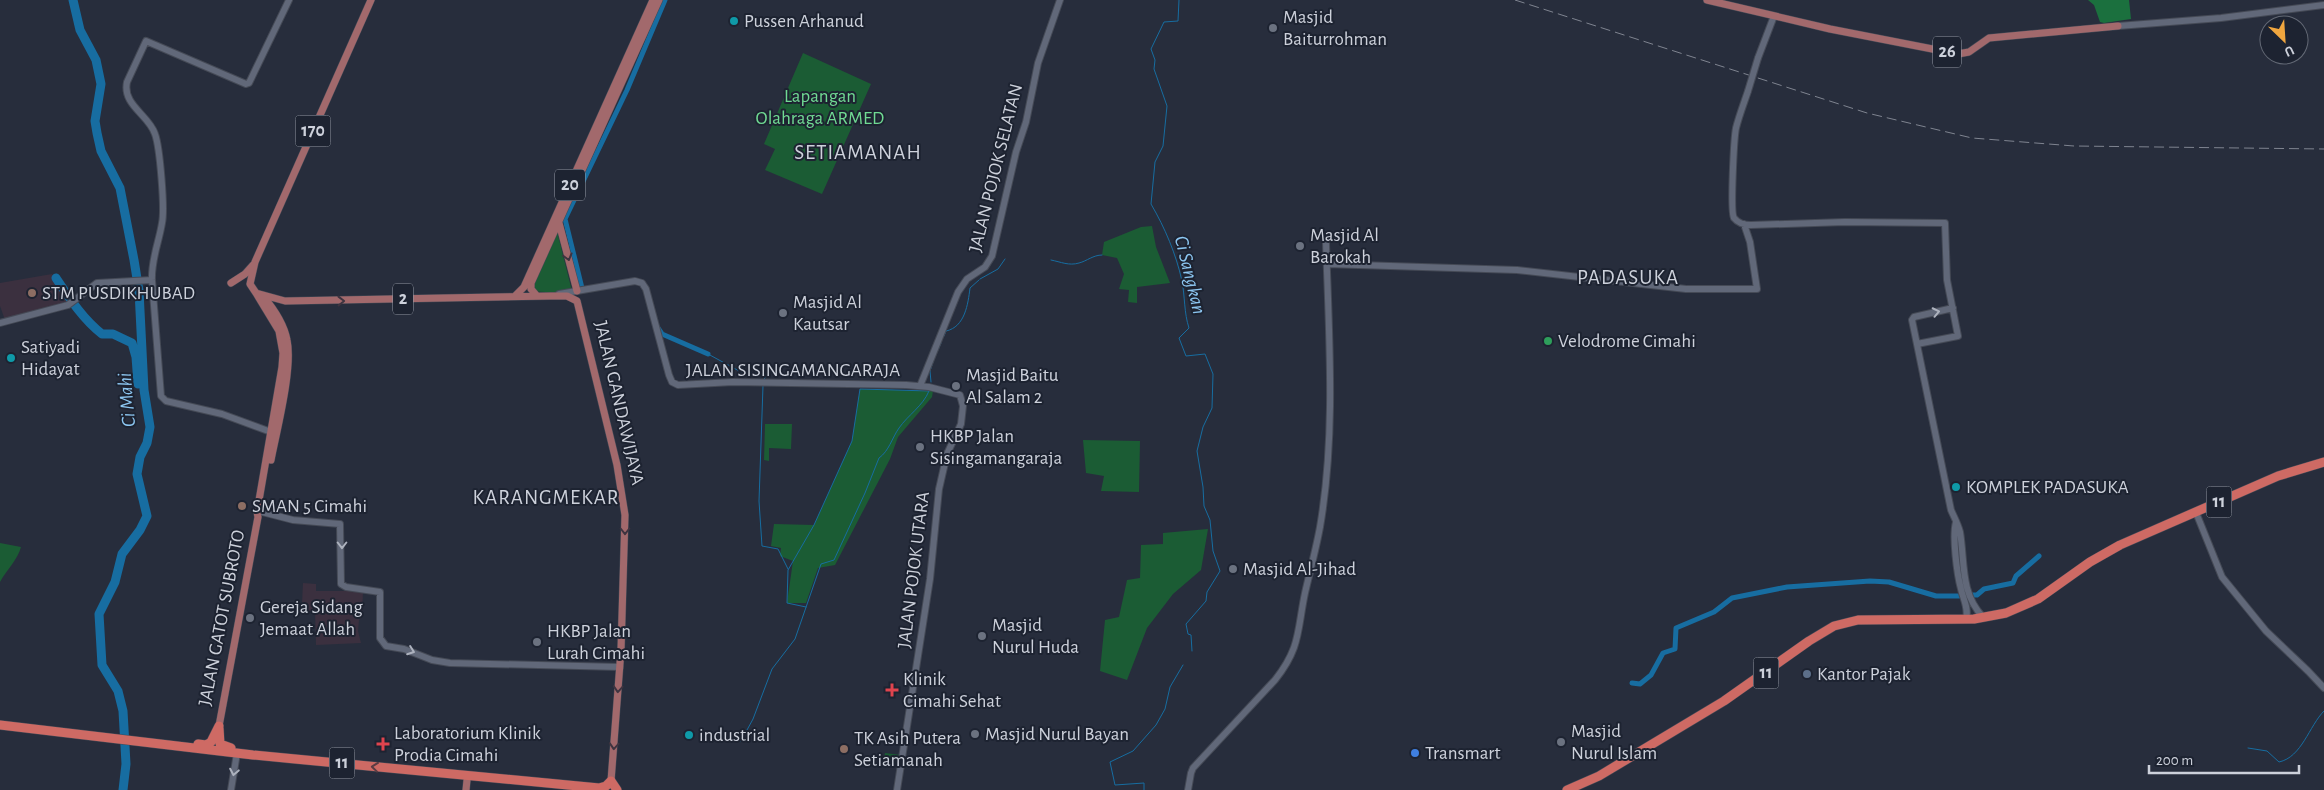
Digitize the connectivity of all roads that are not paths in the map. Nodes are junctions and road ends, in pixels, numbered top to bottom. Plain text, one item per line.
1 (289, 0) edge
2 (371, 0) edge
3 (653, 0) edge
4 (659, 0) edge
5 (1060, 0) edge
6 (1707, 0) edge
7 (2324, 5) edge
8 (1774, 16) junction
9 (2118, 26) joint
10 (635, 46) junction
11 (616, 89) junction
12 (559, 223) junction
13 (1744, 224) junction
14 (1326, 243) dead end
15 (255, 262) junction
16 (1327, 264) junction
17 (152, 280) junction
18 (231, 283) dead end
19 (577, 291) junction
20 (260, 294) junction
21 (514, 296) junction
22 (537, 296) junction
23 (551, 296) junction
24 (292, 301) junction
25 (1953, 308) junction
26 (275, 317) junction
27 (0, 323) edge
28 (1917, 344) junction
29 (920, 386) junction
30 (960, 395) joint
31 (272, 436) junction
32 (2324, 462) edge
33 (2286, 475) junction
34 (260, 514) junction
35 (2197, 515) junction
36 (1956, 522) junction
37 (2153, 531) junction
38 (1983, 618) junction
39 (1966, 619) junction
40 (620, 667) junction
41 (2324, 688) edge
42 (0, 719) edge
43 (0, 725) edge
44 (218, 726) junction
45 (123, 738) junction
46 (237, 753) junction
47 (260, 754) junction
48 (424, 772) junction
49 (611, 781) junction
50 (467, 785) edge
51 (231, 790) edge
52 (568, 790) edge
53 (617, 790) edge
54 (897, 790) edge
55 (1188, 790) edge
56 (1567, 790) edge

1 - 17 main road
2 - 15 main road, JALAN GATOT SUBROTO / 170
3 - 10 main road, 20
4 - 10 main road, 20
5 - 29 main road, JALAN POJOK SELATAN
6 - 8 main road, 26
7 - 9 main road
8 - 9 main road, 26
8 - 13 main road, bridge
10 - 11 main road, 20
11 - 12 main road, 20
11 - 21 main road, 20
12 -> 19 main road
12 - 22 main road, 20
13 - 16 main road
13 - 25 main road
14 - 16 main road
15 - 18 main road, 170
15 - 20 main road, JALAN GATOT SUBROTO / 170
16 - 55 main road
17 - 27 main road
17 - 31 main road
19 - 23 main road, JALAN SISINGAMANGARAJA
19 - 29 main road, JALAN SISINGAMANGARAJA
20 - 24 main road, 2
20 - 26 main road, JALAN GATOT SUBROTO / 170
21 - 22 main road, 2
24 -> 21 main road, 2
22 - 23 main road, 2
23 -> 40 main road, JALAN GANDAWIJAYA
24 - 26 main road
28 -> 25 main road
25 - 28 main road
26 - 31 main road, JALAN GATOT SUBROTO / 170
28 - 36 main road
29 - 30 main road, JALAN SISINGAMANGARAJA
30 - 54 main road, JALAN POJOK UTARA
31 - 34 main road, JALAN GATOT SUBROTO / 170
32 - 33 highway, 11
33 - 35 highway, 11
33 - 37 highway, 11
34 -> 40 main road
34 - 44 main road, JALAN GATOT SUBROTO / 170
35 - 37 highway, 11
35 - 41 main road
36 - 38 main road
36 - 39 main road
37 - 38 highway, 11
38 - 39 highway, 11
39 - 56 highway, 11
40 -> 49 main road, JALAN GANDAWIJAYA
42 - 45 highway, 11
43 - 45 highway, 11
44 - 45 highway, 11
44 - 47 highway, 11
45 - 46 highway, 11
46 - 47 highway, 11
46 -> 51 main road
48 -> 47 highway, 11
48 - 49 highway, 11
48 - 50 highway, 11
49 - 53 highway
50 - 52 highway, 11

